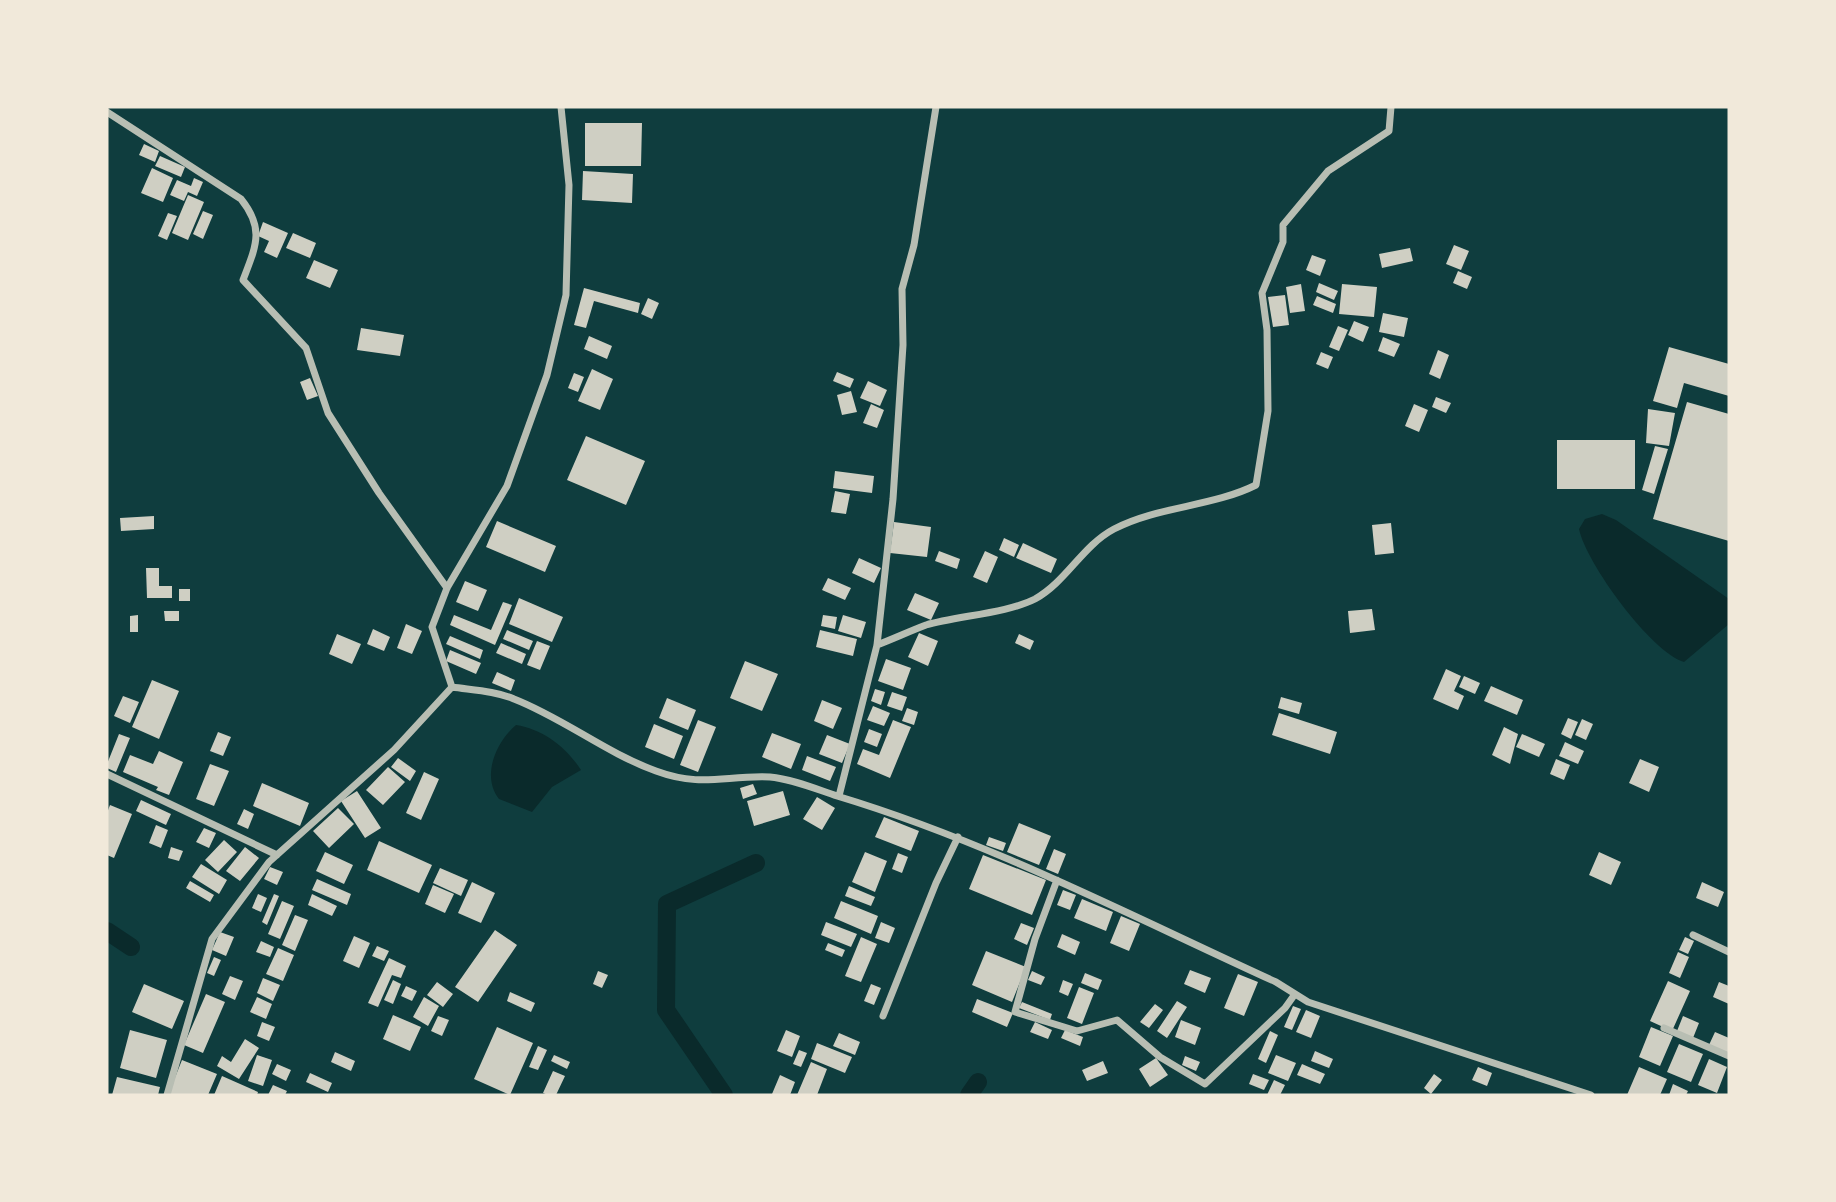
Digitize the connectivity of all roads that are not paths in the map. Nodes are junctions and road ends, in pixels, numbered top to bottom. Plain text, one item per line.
1 (561, 107) edge
2 (936, 107) edge
3 (1391, 107) edge
4 (107, 112) edge
5 (447, 588) junction
6 (877, 645) junction
7 (452, 687) junction
8 (107, 774) edge
9 (839, 796) junction
10 (958, 837) junction
11 (277, 855) junction
12 (1057, 880) junction
13 (1693, 935) dead end
14 (1729, 952) edge
15 (1295, 994) junction
16 (883, 1016) dead end
17 (1664, 1028) dead end
18 (1729, 1056) edge
19 (167, 1095) edge
20 (1591, 1095) edge

1 - 5 street
2 - 6 street
3 - 6 street
4 - 5 street
5 - 7 street
6 - 9 street
7 - 9 street
7 - 11 street
8 - 11 street
9 - 10 street
10 - 12 street
10 - 16 street
11 - 19 street
12 - 15 street
12 - 15 street
13 - 14 street
15 - 20 street
17 - 18 street

